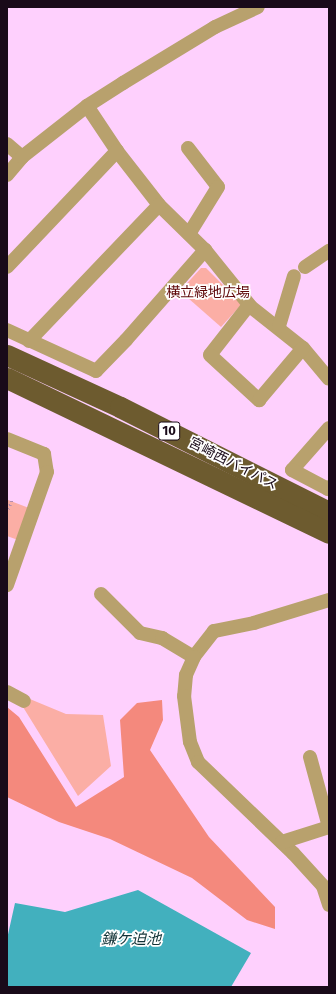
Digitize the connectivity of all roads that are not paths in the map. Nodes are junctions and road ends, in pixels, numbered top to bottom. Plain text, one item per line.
1 (258, 7) edge
2 (88, 106) junction
3 (7, 144) edge
4 (188, 148) dead end
5 (117, 151) junction
6 (22, 157) junction
7 (7, 174) edge
8 (158, 205) junction
9 (189, 234) junction
10 (205, 250) junction
11 (329, 251) edge
12 (7, 267) edge
13 (305, 267) dead end
14 (294, 276) dead end
15 (250, 305) junction
16 (279, 326) junction
17 (7, 330) edge
18 (29, 341) junction
19 (303, 348) junction
20 (7, 355) edge
21 (7, 378) edge
22 (329, 379) edge
23 (329, 428) edge
24 (7, 439) edge
25 (329, 487) edge
26 (329, 512) edge
27 (329, 533) edge
28 (7, 585) edge
29 (101, 594) dead end
30 (329, 601) edge
31 (194, 657) junction
32 (7, 692) edge
33 (24, 701) dead end
34 (310, 757) dead end
35 (329, 827) edge
36 (282, 842) junction
37 (329, 905) edge

1 - 2 street
2 - 5 street
2 - 6 street
3 - 6 street
4 - 9 street
5 - 8 street
5 - 12 street
6 - 7 street
8 - 9 street
8 - 18 street
9 - 10 street
10 - 15 street
10 - 18 street
11 - 13 street
14 - 16 street
15 - 16 street
15 - 19 street
16 - 19 street
17 - 18 street
19 - 22 street
20 - 26 highway, 宮崎西バイパス / 10
21 - 27 highway, 宮崎西バイパス / 10
23 - 25 street
24 - 28 street
29 - 31 street
30 - 31 street
31 - 36 street
32 - 33 street
34 - 35 street
35 - 36 street
36 - 37 street

